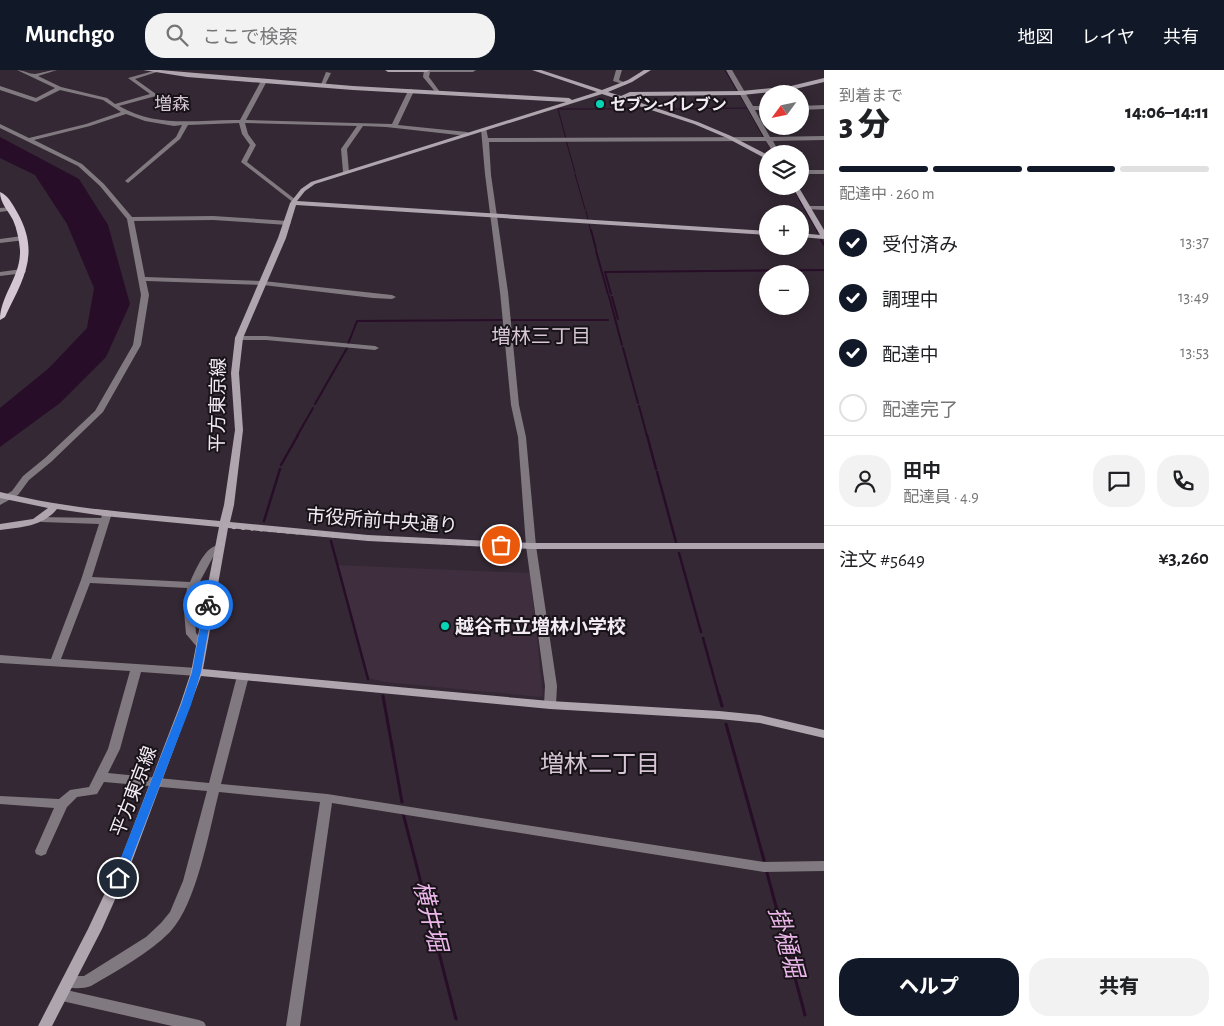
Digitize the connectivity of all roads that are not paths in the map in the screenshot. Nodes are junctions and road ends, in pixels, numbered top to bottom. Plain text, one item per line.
1 (20, 70) edge
2 (54, 70) edge
3 (146, 70) edge
4 (189, 70) edge
5 (388, 70) edge
6 (427, 70) edge
7 (473, 70) edge
8 (536, 70) edge
9 (619, 70) edge
10 (648, 70) edge
11 (729, 70) edge
12 (155, 71) edge
13 (328, 73) dead end
14 (184, 75) junction
15 (32, 76) junction
16 (824, 80) edge
17 (264, 81) junction
18 (624, 84) junction
19 (322, 86) junction
20 (0, 88) edge
21 (59, 88) junction
22 (411, 91) junction
23 (437, 92) junction
24 (603, 92) junction
25 (742, 93) junction
26 (622, 98) junction
27 (573, 101) junction
28 (114, 106) junction
29 (751, 108) junction
30 (759, 108) edge
31 (809, 108) edge
32 (824, 108) edge
33 (126, 112) junction
34 (242, 122) junction
35 (186, 124) junction
36 (361, 124) junction
37 (395, 125) junction
38 (0, 126) edge
39 (484, 129) junction
40 (467, 134) junction
41 (824, 138) edge
42 (733, 139) junction
43 (769, 139) junction
44 (28, 140) junction
45 (485, 140) junction
46 (772, 145) edge
47 (759, 153) edge
48 (346, 172) junction
49 (809, 172) edge
50 (824, 172) edge
51 (128, 181) dead end
52 (0, 195) edge
53 (293, 202) junction
54 (809, 208) edge
55 (824, 208) edge
56 (12, 209) junction
57 (0, 210) edge
58 (809, 210) edge
59 (493, 215) junction
60 (130, 219) junction
61 (288, 223) junction
62 (759, 232) edge
63 (809, 235) edge
64 (824, 236) edge
65 (22, 238) junction
66 (0, 241) edge
67 (22, 271) junction
68 (0, 274) edge
69 (141, 279) junction
70 (263, 282) junction
71 (392, 297) dead end
72 (1, 314) edge
73 (239, 338) junction
74 (375, 348) dead end
75 (2, 498) edge
76 (54, 506) junction
77 (106, 517) junction
78 (42, 520) junction
79 (225, 526) junction
80 (0, 527) edge
81 (219, 546) junction
82 (531, 546) junction
83 (824, 546) edge
84 (86, 580) junction
85 (193, 586) junction
86 (201, 645) junction
87 (0, 659) edge
88 (55, 662) junction
89 (136, 668) junction
90 (197, 672) junction
91 (243, 676) junction
92 (550, 705) junction
93 (824, 734) edge
94 (100, 777) junction
95 (157, 782) junction
96 (216, 786) junction
97 (327, 798) junction
98 (0, 800) edge
99 (62, 804) junction
100 (41, 851) dead end
101 (824, 866) edge
102 (65, 989) junction
103 (45, 1026) edge
104 (199, 1026) edge
105 (293, 1026) edge

1 - 15 street
2 - 15 street
3 - 12 street
4 - 14 street
5 - 6 street
6 - 7 street
6 - 23 street
8 - 24 street
9 - 18 street
10 - 18 street
11 - 25 street
12 - 14 street
12 - 28 street
13 - 19 street
14 - 17 street
15 - 21 street
16 - 25 street
17 - 19 street
17 - 34 street
18 - 24 street
19 - 22 street
20 - 21 street
21 - 28 street
22 - 23 street
22 - 37 street
23 - 27 street
24 - 26 street
24 - 27 street
25 - 26 street
25 - 29 street
26 - 42 street
27 - 39 street
28 - 33 street
29 - 30 street
29 - 43 street
31 - 32 street
33 - 35 street
33 - 44 street
34 - 35 street
34 - 36 street
34 - 53 street
35 - 51 street
36 - 37 street
36 - 48 street
37 - 40 street
38 - 44 street
39 - 40 street
39 - 45 street
40 - 48 street
41 - 43 street
42 - 43 street
42 - 45 street
42 - 47 street
43 - 46 street
44 - 60 street
45 - 59 street
48 - 53 street
49 - 50 street
52 - 56 main road
53 - 59 street
53 - 61 street, 平方東京線
54 - 55 street
56 - 57 street
56 - 65 main road
58 - 64 street
59 - 62 street
59 - 82 street
60 - 61 street
60 - 69 street
61 - 70 street, 平方東京線
63 - 64 street
65 - 66 street
65 - 67 main road
67 - 68 street
67 - 72 main road
69 - 70 street
69 - 75 street
70 - 71 street
70 - 73 street, 平方東京線
73 - 74 street
73 - 79 street, 平方東京線
75 - 76 street, 市役所前中央通り
76 - 77 street, 市役所前中央通り
76 - 78 street
77 - 78 street
77 - 79 street, 市役所前中央通り
77 - 84 street
78 - 80 street
79 - 81 street, 平方東京線
79 - 82 street, 市役所前中央通り
81 - 85 street
81 - 86 street, 平方東京線
82 - 83 street, 市役所前中央通り
82 - 92 street
84 - 85 street
84 - 88 street
85 - 86 street
86 - 90 street, 平方東京線
87 - 88 street
88 - 89 street
89 - 90 street
89 - 94 street
90 - 91 street
90 - 95 street, 平方東京線
91 - 92 street
91 - 96 street
92 - 93 street
94 - 95 street
94 - 99 street
95 - 96 street
95 - 102 street, 平方東京線
96 - 97 street
96 - 102 street
97 - 101 street
97 - 105 street
98 - 99 street
99 - 100 street
102 - 103 street, 平方東京線
102 - 104 street

